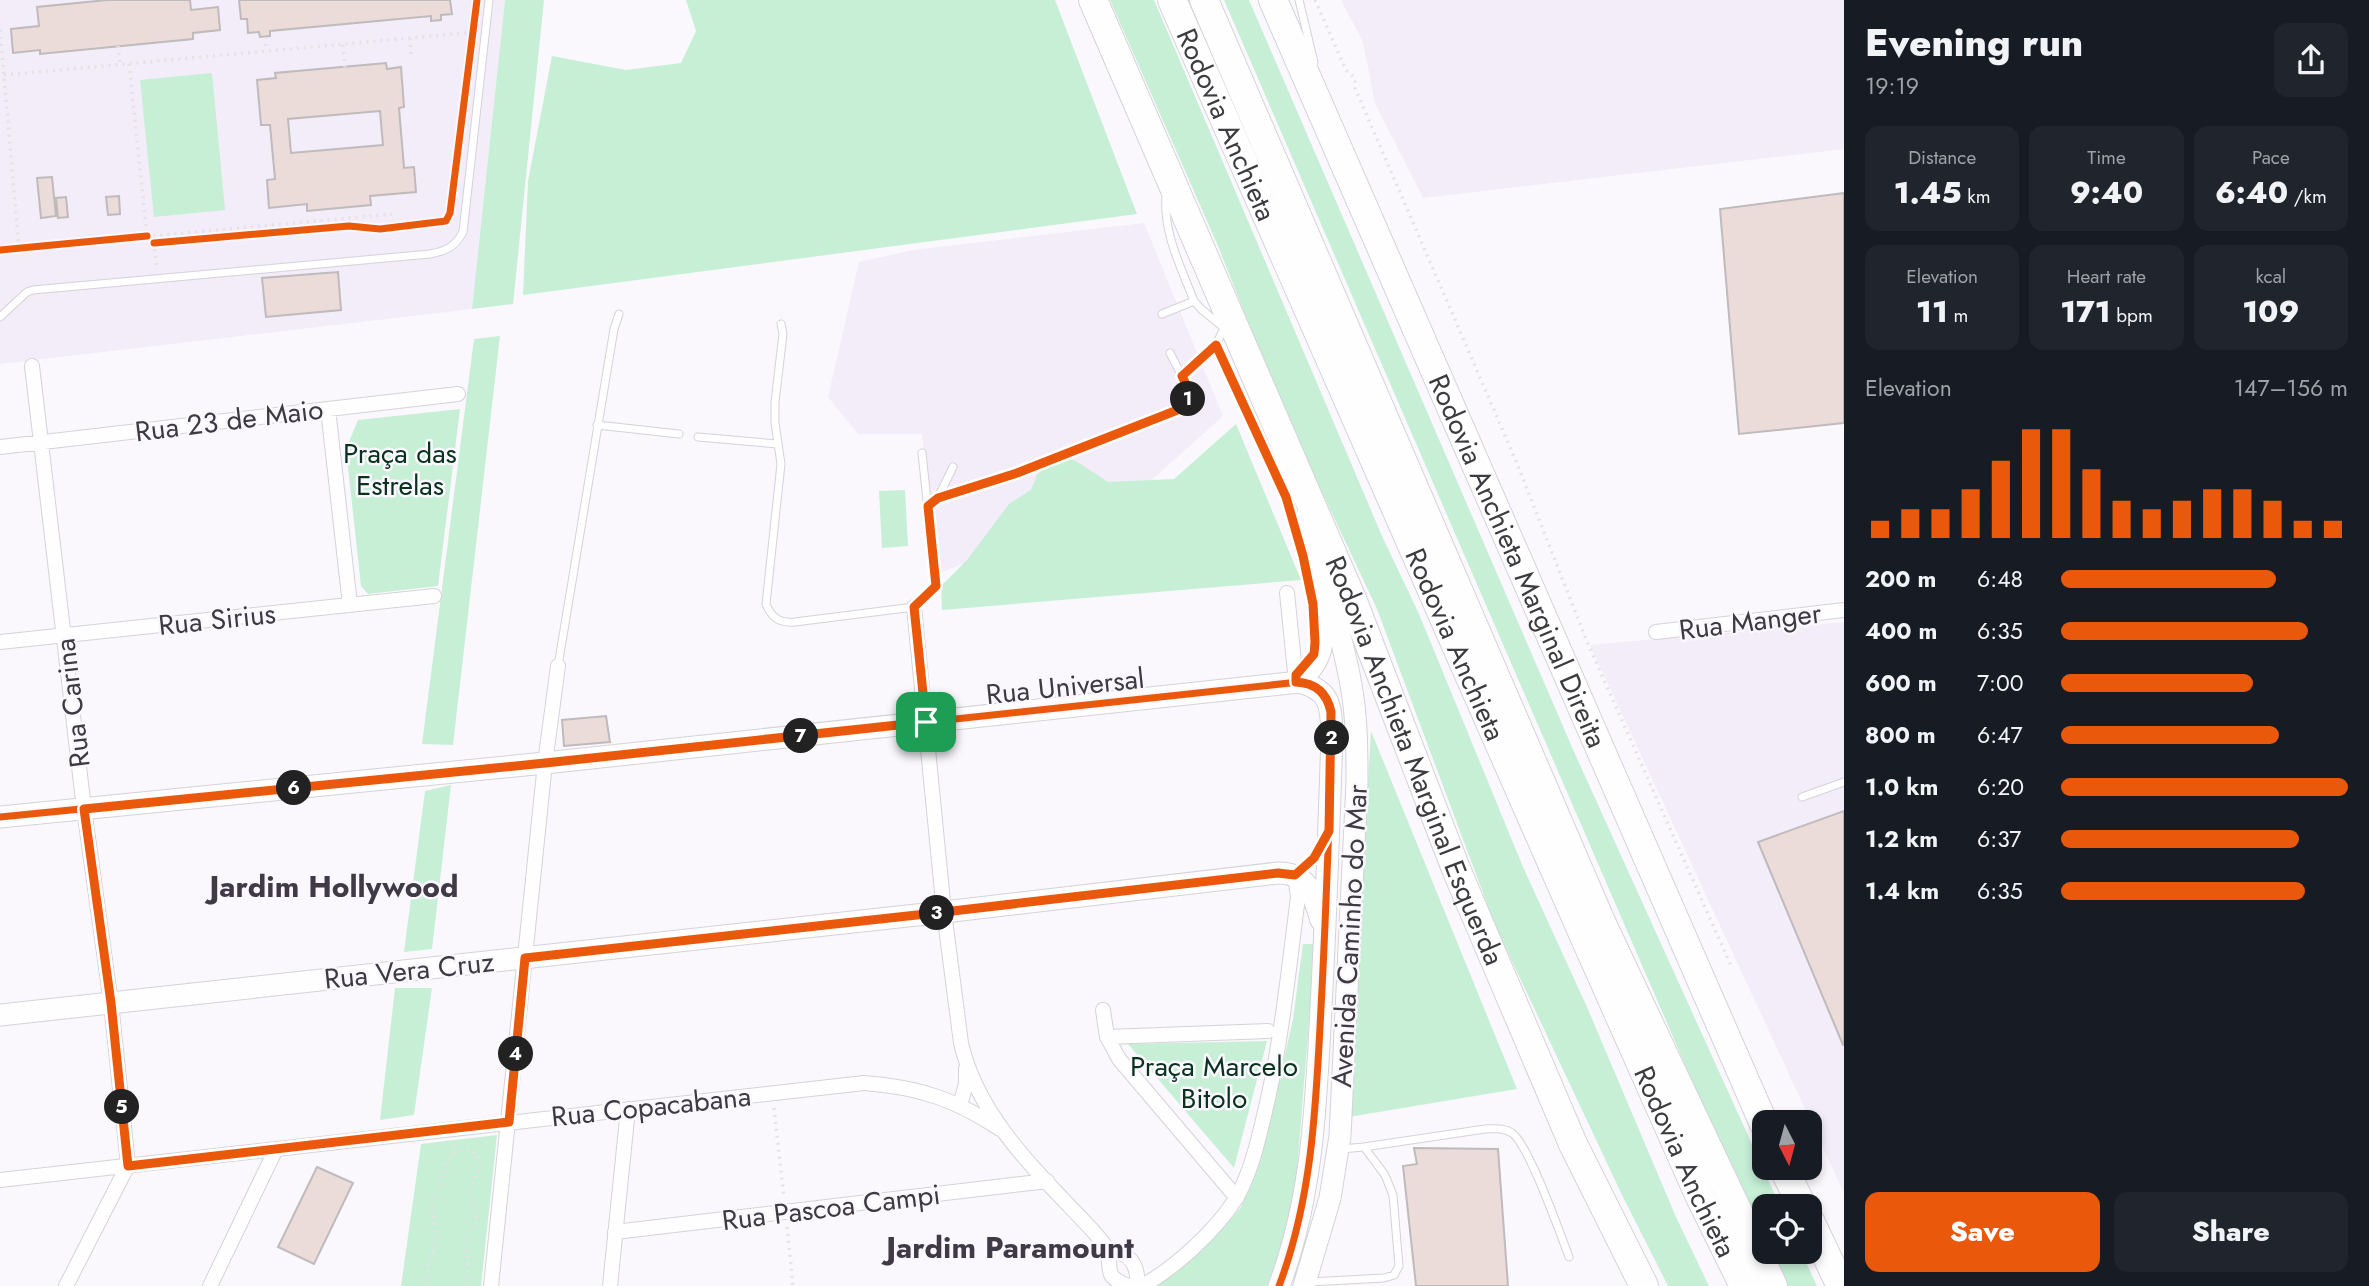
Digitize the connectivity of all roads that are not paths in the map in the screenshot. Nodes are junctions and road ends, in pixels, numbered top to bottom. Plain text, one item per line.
1 (489, 0) edge
2 (1093, 0) edge
3 (1172, 0) edge
4 (1204, 0) edge
5 (1273, 0) edge
6 (1299, 0) edge
7 (1316, 71) dead end
8 (1319, 83) dead end
9 (1332, 134) junction
10 (1170, 175) junction
11 (1194, 301) junction
12 (620, 314) dead end
13 (1162, 314) dead end
14 (0, 317) edge
15 (781, 324) dead end
16 (1231, 333) junction
17 (1170, 353) dead end
18 (32, 366) dead end
19 (1182, 376) junction
20 (458, 394) dead end
21 (328, 409) junction
22 (597, 425) junction
23 (679, 434) dead end
24 (698, 437) dead end
25 (41, 442) junction
26 (777, 444) junction
27 (0, 447) edge
28 (922, 453) dead end
29 (1292, 464) junction
30 (953, 467) dead end
31 (938, 498) junction
32 (928, 506) junction
33 (1310, 535) junction
34 (1287, 593) dead end
35 (434, 597) dead end
36 (350, 605) junction
37 (914, 607) junction
38 (1844, 610) edge
39 (1656, 632) dead end
40 (64, 635) junction
41 (0, 642) edge
42 (558, 666) joint
43 (1298, 682) junction
44 (926, 722) junction
45 (545, 763) junction
46 (1844, 782) edge
47 (1802, 797) dead end
48 (84, 809) junction
49 (0, 817) edge
50 (1329, 831) junction
51 (1295, 875) junction
52 (944, 912) junction
53 (1325, 932) junction
54 (525, 958) junction
55 (111, 1003) junction
56 (1103, 1010) dead end
57 (0, 1015) edge
58 (1268, 1031) dead end
59 (1107, 1037) junction
60 (966, 1063) junction
61 (960, 1105) junction
62 (628, 1109) junction
63 (1758, 1110) edge
64 (509, 1122) junction
65 (1000, 1129) junction
66 (1364, 1147) junction
67 (276, 1149) junction
68 (1338, 1149) junction
69 (128, 1166) junction
70 (0, 1180) edge
71 (1047, 1181) junction
72 (1237, 1198) junction
73 (615, 1232) junction
74 (1822, 1235) edge
75 (1822, 1245) edge
76 (1107, 1249) junction
77 (1569, 1257) dead end
78 (1844, 1263) edge
79 (1304, 1284) edge
80 (66, 1286) edge
81 (209, 1286) edge
82 (491, 1286) edge
83 (610, 1286) edge
84 (1128, 1286) edge
85 (1139, 1286) edge
86 (1279, 1286) edge
87 (1644, 1286) edge
88 (1744, 1286) edge
89 (1773, 1286) edge
90 (1841, 1286) edge

1 - 14 lane
2 - 10 highway, Rodovia Anchieta Marginal Esquerda
3 - 88 highway, Rodovia Anchieta
4 - 89 highway, Rodovia Anchieta
5 - 9 highway, Rodovia Anchieta Marginal Direita
6 - 7 lane
8 - 9 lane
9 - 63 highway, Rodovia Anchieta Marginal Direita
10 - 11 lane
10 - 16 highway, Rodovia Anchieta Marginal Esquerda
11 - 13 lane
11 - 16 lane
12 - 22 lane
15 - 26 lane
16 - 19 lane
16 - 29 highway, Rodovia Anchieta Marginal Esquerda
17 - 19 lane
18 - 25 street, Rua Carina
19 - 31 lane
20 - 21 street, Rua 23 de Maio
21 - 25 street, Rua 23 de Maio
21 - 36 street
22 - 23 lane
22 - 42 lane
24 - 26 lane
25 - 27 street, Rua 23 de Maio
25 - 40 street, Rua Carina
26 - 37 lane
28 - 32 lane
29 - 33 street, Avenida Caminho do Mar
29 - 87 highway, Rodovia Anchieta Marginal Esquerda
30 - 31 lane
31 - 32 lane
32 - 37 lane
33 - 43 street
33 - 68 street, Avenida Caminho do Mar
34 - 43 street
35 - 36 street, Rua Sirius
36 - 40 street, Rua Sirius
37 - 44 street
38 - 39 street, Rua Manger
40 - 41 street, Rua Sirius
40 - 48 street, Rua Carina
42 - 45 street
43 - 44 street, Rua Universal
43 - 50 street, Avenida Caminho do Mar
44 - 45 street, Rua Universal
44 - 52 street
45 - 48 street, Rua Universal
45 - 54 street
46 - 47 lane
48 - 49 street, Rua Universal
48 - 55 street, Rua Carina
50 - 51 street
50 - 53 street, Avenida Caminho do Mar
51 - 52 street, Rua Vera Cruz
51 - 53 street
51 - 72 street
52 - 54 street, Rua Vera Cruz
52 - 60 street
53 - 86 street, Avenida Caminho do Mar
54 - 55 street, Rua Vera Cruz
54 - 64 street
55 - 57 street, Rua Vera Cruz
55 - 69 street, Rua Carina
56 - 59 street
58 - 59 street
59 - 72 street
60 - 61 street
60 - 65 street
61 - 62 street, Rua Copacabana
61 - 65 street, Rua Copacabana
62 - 64 street, Rua Copacabana
62 - 73 street
64 - 67 street, Rua Copacabana
64 - 82 street
65 - 71 street
66 - 68 lane
66 - 77 lane
66 - 79 lane
67 - 69 street, Rua Copacabana
67 - 81 street
68 - 79 street, Avenida Caminho do Mar
69 - 70 street, Rua Copacabana
69 - 80 street
71 - 73 street, Rua Pascoa Campi
71 - 76 street
72 - 85 street
73 - 83 street
74 - 78 highway
75 - 90 highway
76 - 84 street
76 - 85 street

